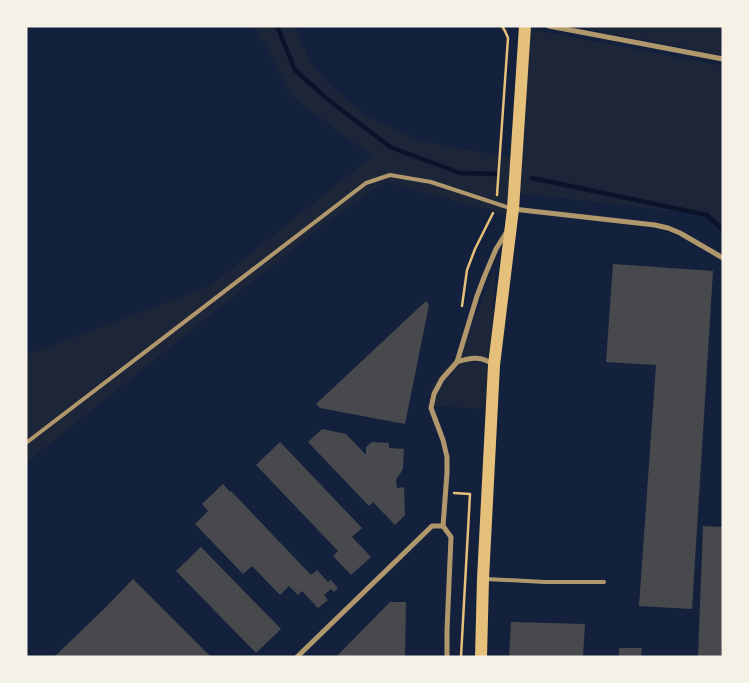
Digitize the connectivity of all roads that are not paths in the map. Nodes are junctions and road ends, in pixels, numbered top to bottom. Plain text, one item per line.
1 (525, 26) edge
2 (549, 26) edge
3 (723, 60) edge
4 (513, 209) junction
5 (511, 224) junction
6 (723, 258) edge
7 (457, 362) junction
8 (494, 365) junction
9 (26, 443) edge
10 (443, 526) junction
11 (483, 579) junction
12 (604, 582) dead end
13 (297, 657) edge
14 (447, 657) edge
15 (481, 657) edge

1 - 4 main road
2 - 3 street
4 - 5 main road
4 - 6 street
4 - 9 lane
5 - 7 street
5 - 8 main road
7 - 8 street
7 - 10 street
8 - 11 main road
10 - 13 street
10 - 14 street
11 - 12 lane
11 - 15 main road

